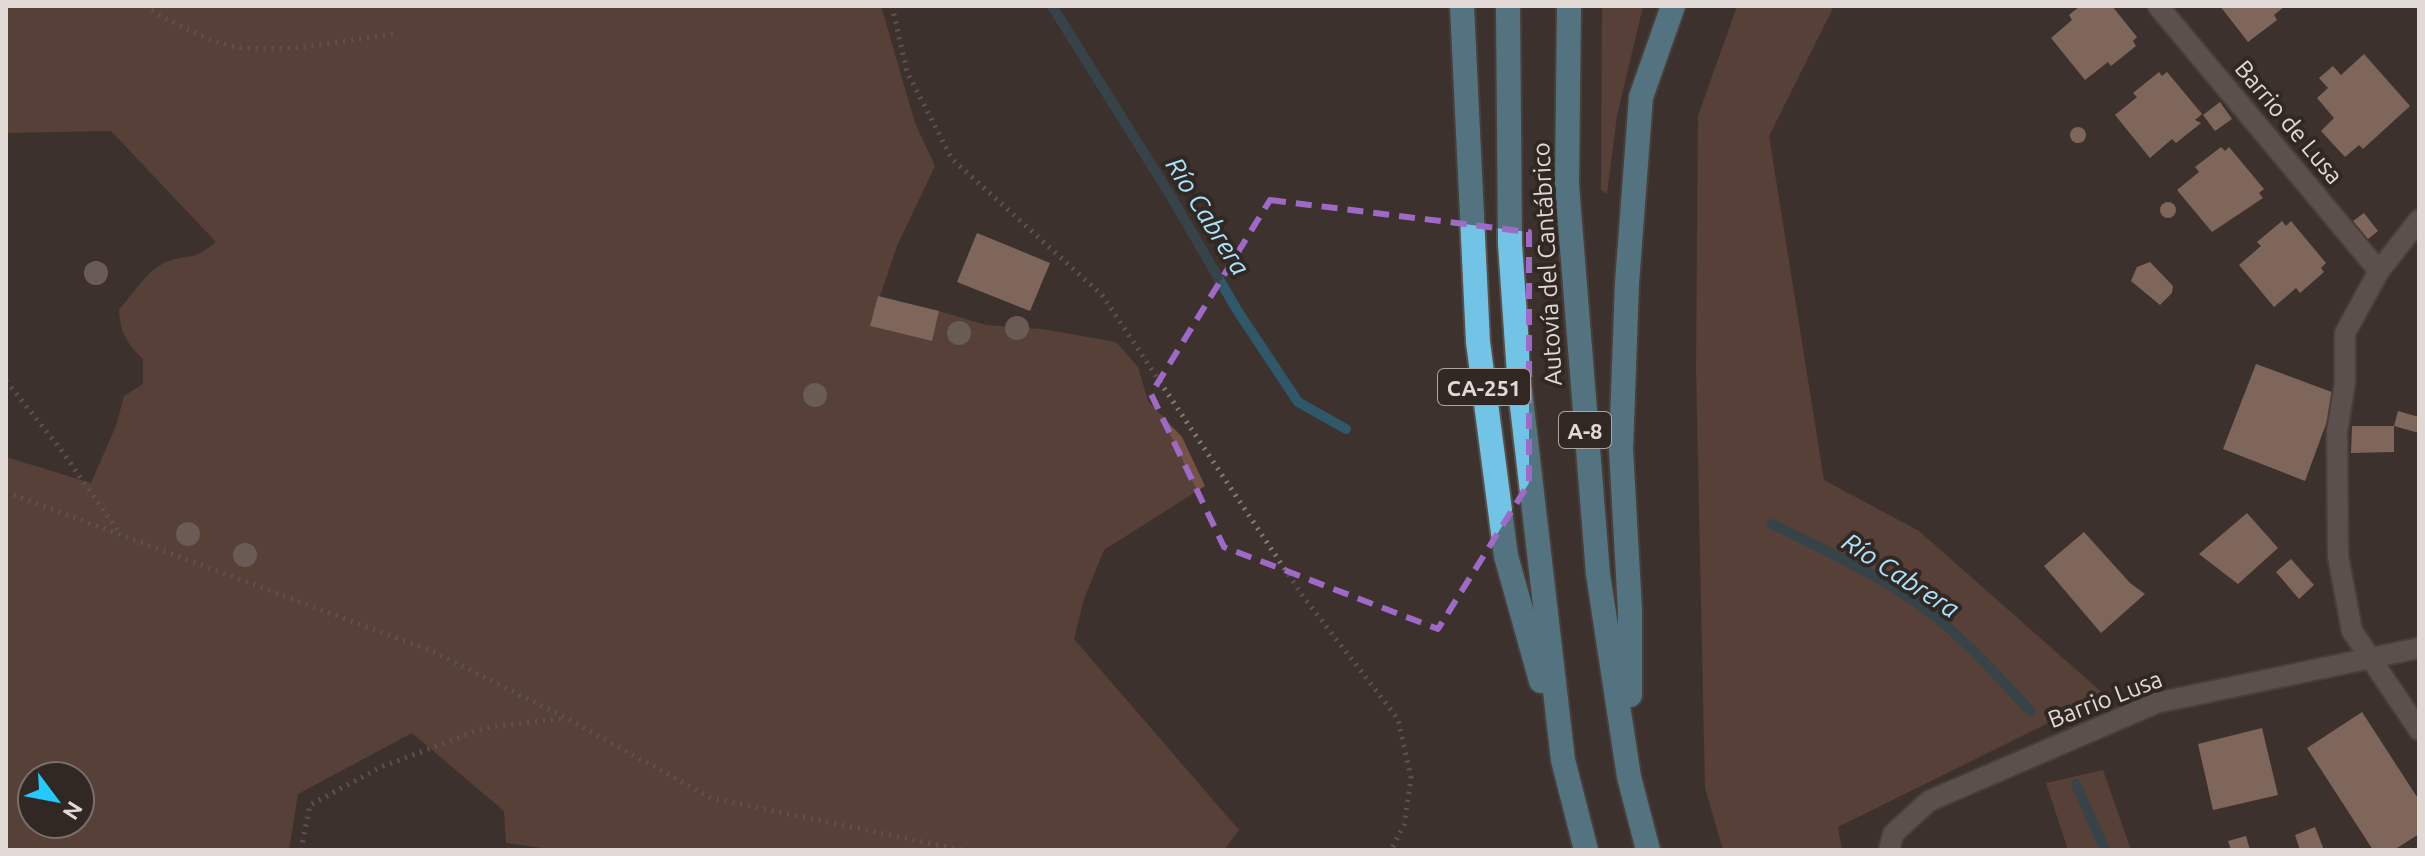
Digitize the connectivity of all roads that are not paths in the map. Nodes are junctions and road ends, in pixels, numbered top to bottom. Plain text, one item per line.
1 (1462, 6) edge
2 (1508, 6) edge
3 (1569, 6) edge
4 (1673, 6) edge
5 (2158, 6) edge
6 (2419, 220) edge
7 (2379, 271) junction
8 (2419, 648) edge
9 (2368, 657) junction
10 (2419, 730) edge
11 (1563, 760) junction
12 (1629, 777) junction
13 (1586, 850) edge
14 (1648, 850) edge
15 (1889, 850) edge

1 - 11 highway, CA-251
2 - 11 highway, Autovía del Cantábrico / A-8
3 - 12 highway, Autovía del Cantábrico / A-8
4 - 12 highway
5 - 7 street, Barrio de Lusa
6 - 7 street
7 - 9 street
8 - 9 street, Barrio Lusa
9 - 10 street
9 - 15 street, Barrio Lusa
11 - 13 highway, Autovía del Cantábrico / A-8
12 - 14 highway, Autovía del Cantábrico / A-8

